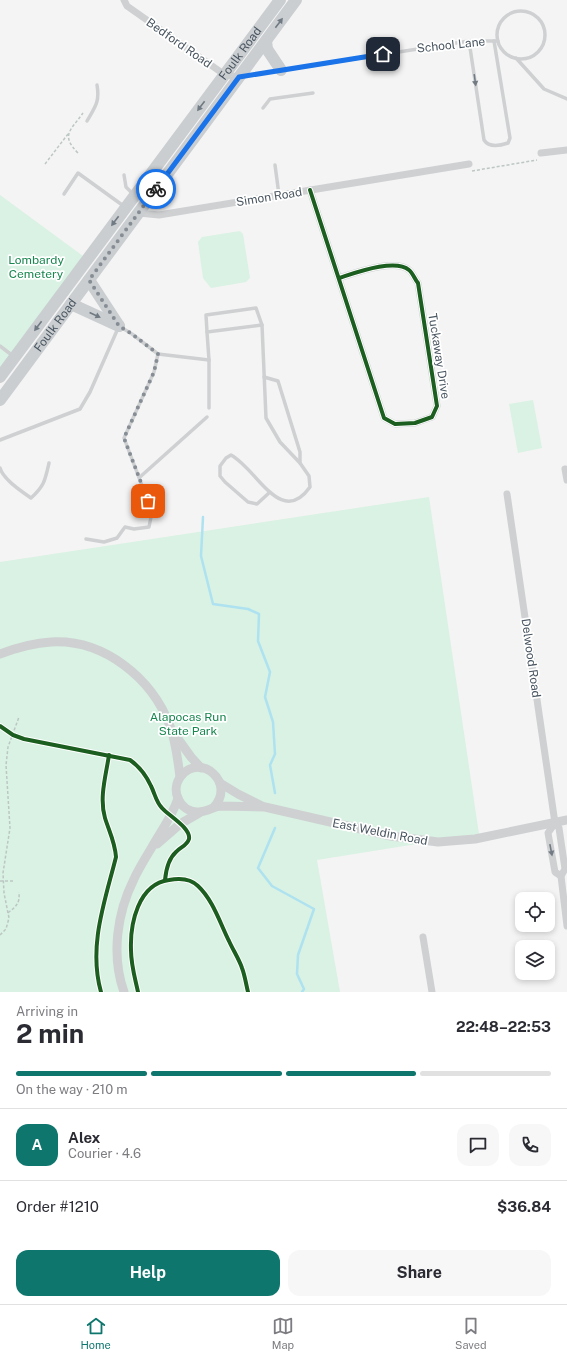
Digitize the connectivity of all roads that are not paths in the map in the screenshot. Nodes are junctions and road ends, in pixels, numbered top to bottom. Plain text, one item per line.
1 (280, 0) edge
2 (296, 0) edge
3 (127, 2) edge
4 (266, 41) junction
5 (470, 41) junction
6 (496, 41) junction
7 (516, 58) junction
8 (281, 70) junction
9 (225, 75) junction
10 (239, 77) junction
11 (97, 85) dead end
12 (314, 92) dead end
13 (567, 99) edge
14 (263, 108) dead end
15 (86, 121) dead end
16 (567, 150) edge
17 (541, 153) road end
18 (470, 164) dead end
19 (275, 165) dead end
20 (124, 175) dead end
21 (310, 190) junction
22 (64, 194) dead end
23 (135, 195) junction
24 (279, 195) junction
25 (126, 208) junction
26 (139, 213) junction
27 (339, 278) junction
28 (89, 280) junction
29 (71, 304) junction
30 (262, 325) junction
31 (119, 326) junction
32 (207, 332) junction
33 (0, 346) edge
34 (158, 354) junction
35 (15, 357) junction
36 (209, 360) junction
37 (26, 365) junction
38 (0, 377) edge
39 (264, 377) junction
40 (0, 400) edge
41 (209, 408) dead end
42 (207, 417) dead end
43 (0, 440) edge
44 (49, 463) dead end
45 (300, 463) junction
46 (0, 468) edge
47 (565, 469) dead end
48 (140, 477) junction
49 (567, 480) edge
50 (270, 492) junction
51 (507, 494) dead end
52 (86, 539) dead end
53 (0, 654) edge
54 (170, 727) junction
55 (201, 768) junction
56 (180, 777) junction
57 (220, 783) junction
58 (178, 798) junction
59 (214, 807) junction
60 (265, 808) junction
61 (199, 813) junction
62 (567, 820) edge
63 (555, 823) junction
64 (149, 852) junction
65 (561, 876) junction
66 (567, 926) edge
67 (423, 937) dead end
68 (124, 992) edge
69 (432, 992) edge

1 - 9 main road, Foulk Road
4 -> 2 main road, Foulk Road
3 - 9 street, Bedford Road
4 - 8 main road
4 - 10 main road, Foulk Road
5 - 6 lane, School Lane
5 -> 6 lane
5 - 8 lane, School Lane
6 - 7 lane, School Lane
6 - 7 lane, School Lane
7 - 13 lane
8 - 10 lane, School Lane
9 - 10 street, Bedford Road
9 -> 23 main road, Foulk Road
10 - 26 main road, Foulk Road
11 - 15 lane
12 - 14 lane
16 - 17 street
18 - 21 street, Simon Road
19 - 24 lane
20 - 23 lane
21 - 24 street, Simon Road
21 - 27 street, Tuckaway Drive
22 - 25 lane
23 - 25 main road, Foulk Road
24 - 26 street, Simon Road
25 -> 35 main road, Foulk Road
26 - 28 main road, Foulk Road
27 - 27 street, Tuckaway Drive
28 - 29 main road, Foulk Road
28 - 31 main road
29 -> 31 main road
29 - 37 main road, Foulk Road
30 - 32 lane
30 - 32 lane
30 - 39 lane
31 - 34 lane
31 - 43 lane
32 - 36 lane
33 - 35 lane
34 - 36 lane
34 - 48 lane
35 - 37 street
35 - 38 main road, Foulk Road
36 - 41 lane
37 - 40 main road, Foulk Road
39 - 45 lane
39 - 45 lane
42 - 48 lane
44 - 46 lane
45 - 50 lane
47 - 49 street
48 - 52 lane
50 - 50 lane
51 - 63 street, Delwood Road
53 - 54 street
54 - 55 street
54 - 56 street
55 - 56 street
55 - 57 street
56 - 58 street
57 - 59 street
57 - 60 street, East Weldin Road
58 - 61 street
58 - 64 street
59 - 60 street, East Weldin Road
59 - 61 street
60 - 63 street, East Weldin Road
61 - 64 street
62 - 63 street, East Weldin Road
63 - 65 street, Delwood Road
63 -> 65 street
64 - 68 street
65 - 66 street
67 - 69 street

